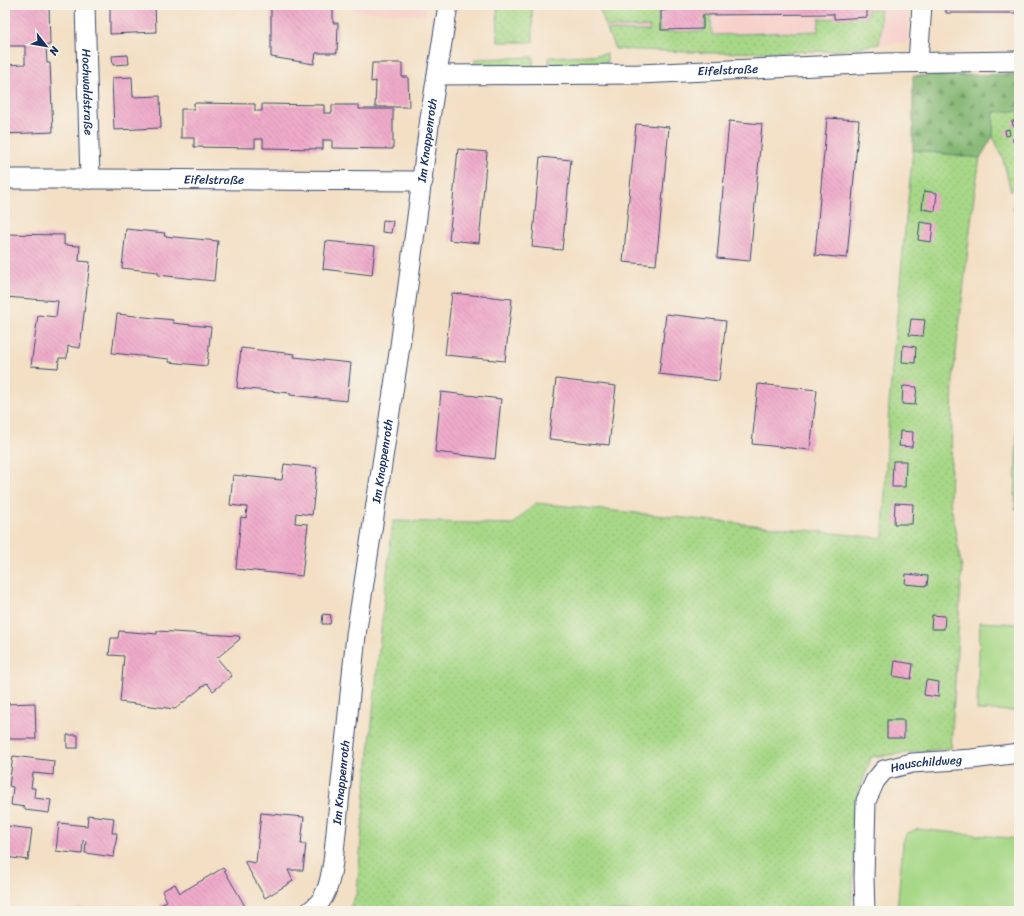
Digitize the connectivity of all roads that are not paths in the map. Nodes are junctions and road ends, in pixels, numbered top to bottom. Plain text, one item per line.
1 (85, 5) edge
2 (448, 5) edge
3 (922, 5) edge
4 (1019, 61) edge
5 (918, 62) junction
6 (437, 75) junction
7 (5, 179) edge
8 (90, 179) junction
9 (423, 182) junction
10 (1019, 753) edge
11 (310, 911) edge
12 (866, 911) edge

1 - 8 street, Hochwaldstraße
2 - 6 street, Im Knappenroth
3 - 5 street
4 - 5 street, Eifelstraße
5 - 6 street, Eifelstraße
6 - 9 street, Im Knappenroth
7 - 8 street, Eifelstraße
8 - 9 street, Eifelstraße
9 - 11 street, Im Knappenroth
10 - 12 street, Hauschildweg

